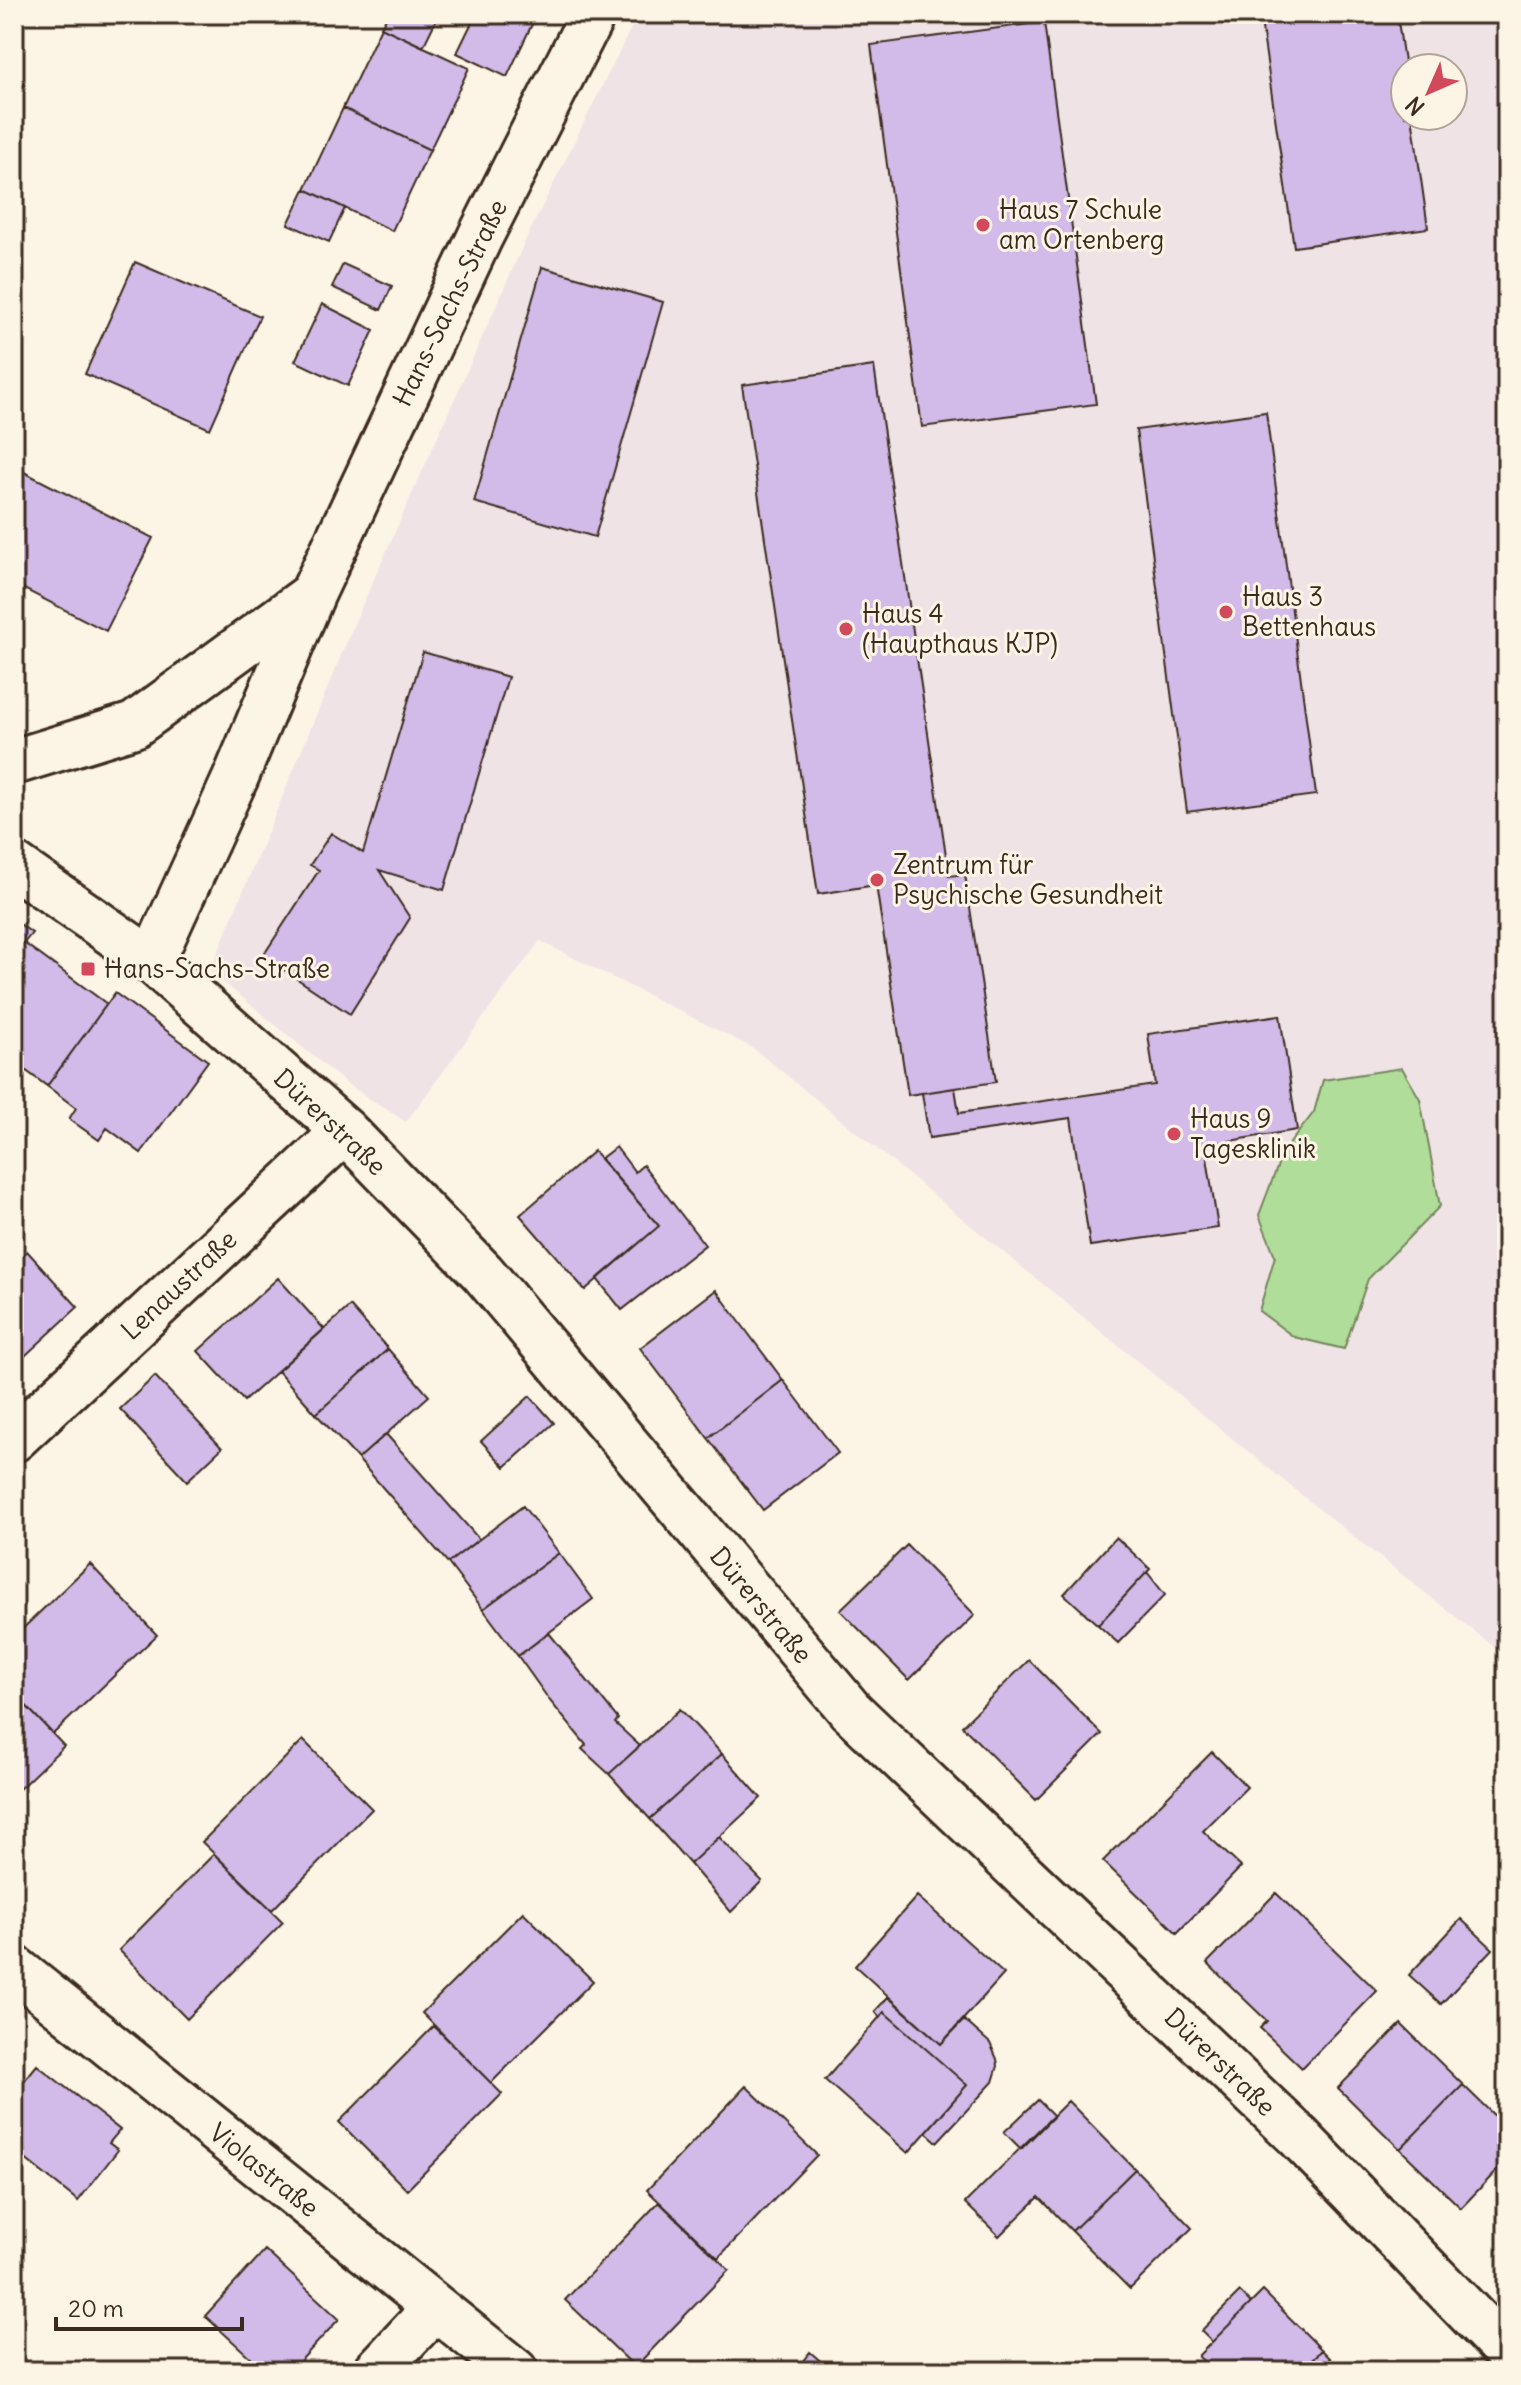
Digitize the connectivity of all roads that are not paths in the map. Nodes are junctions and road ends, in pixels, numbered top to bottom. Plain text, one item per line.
1 (593, 14) edge
2 (312, 595) junction
3 (14, 762) edge
4 (14, 865) edge
5 (152, 961) junction
6 (345, 1131) junction
7 (14, 1439) edge
8 (14, 1968) edge
9 (435, 2308) junction
10 (1507, 2352) edge
11 (376, 2371) edge
12 (515, 2371) edge

1 - 2 street, Hans-Sachs-Straße
2 - 3 street, Hans-Sachs-Straße
2 - 5 street, Hans-Sachs-Straße
4 - 5 street, Dürerstraße
5 - 6 street, Dürerstraße
6 - 7 street, Lenaustraße
6 - 10 street, Dürerstraße
8 - 9 street, Violastraße
9 - 11 street
9 - 12 street, Violastraße

